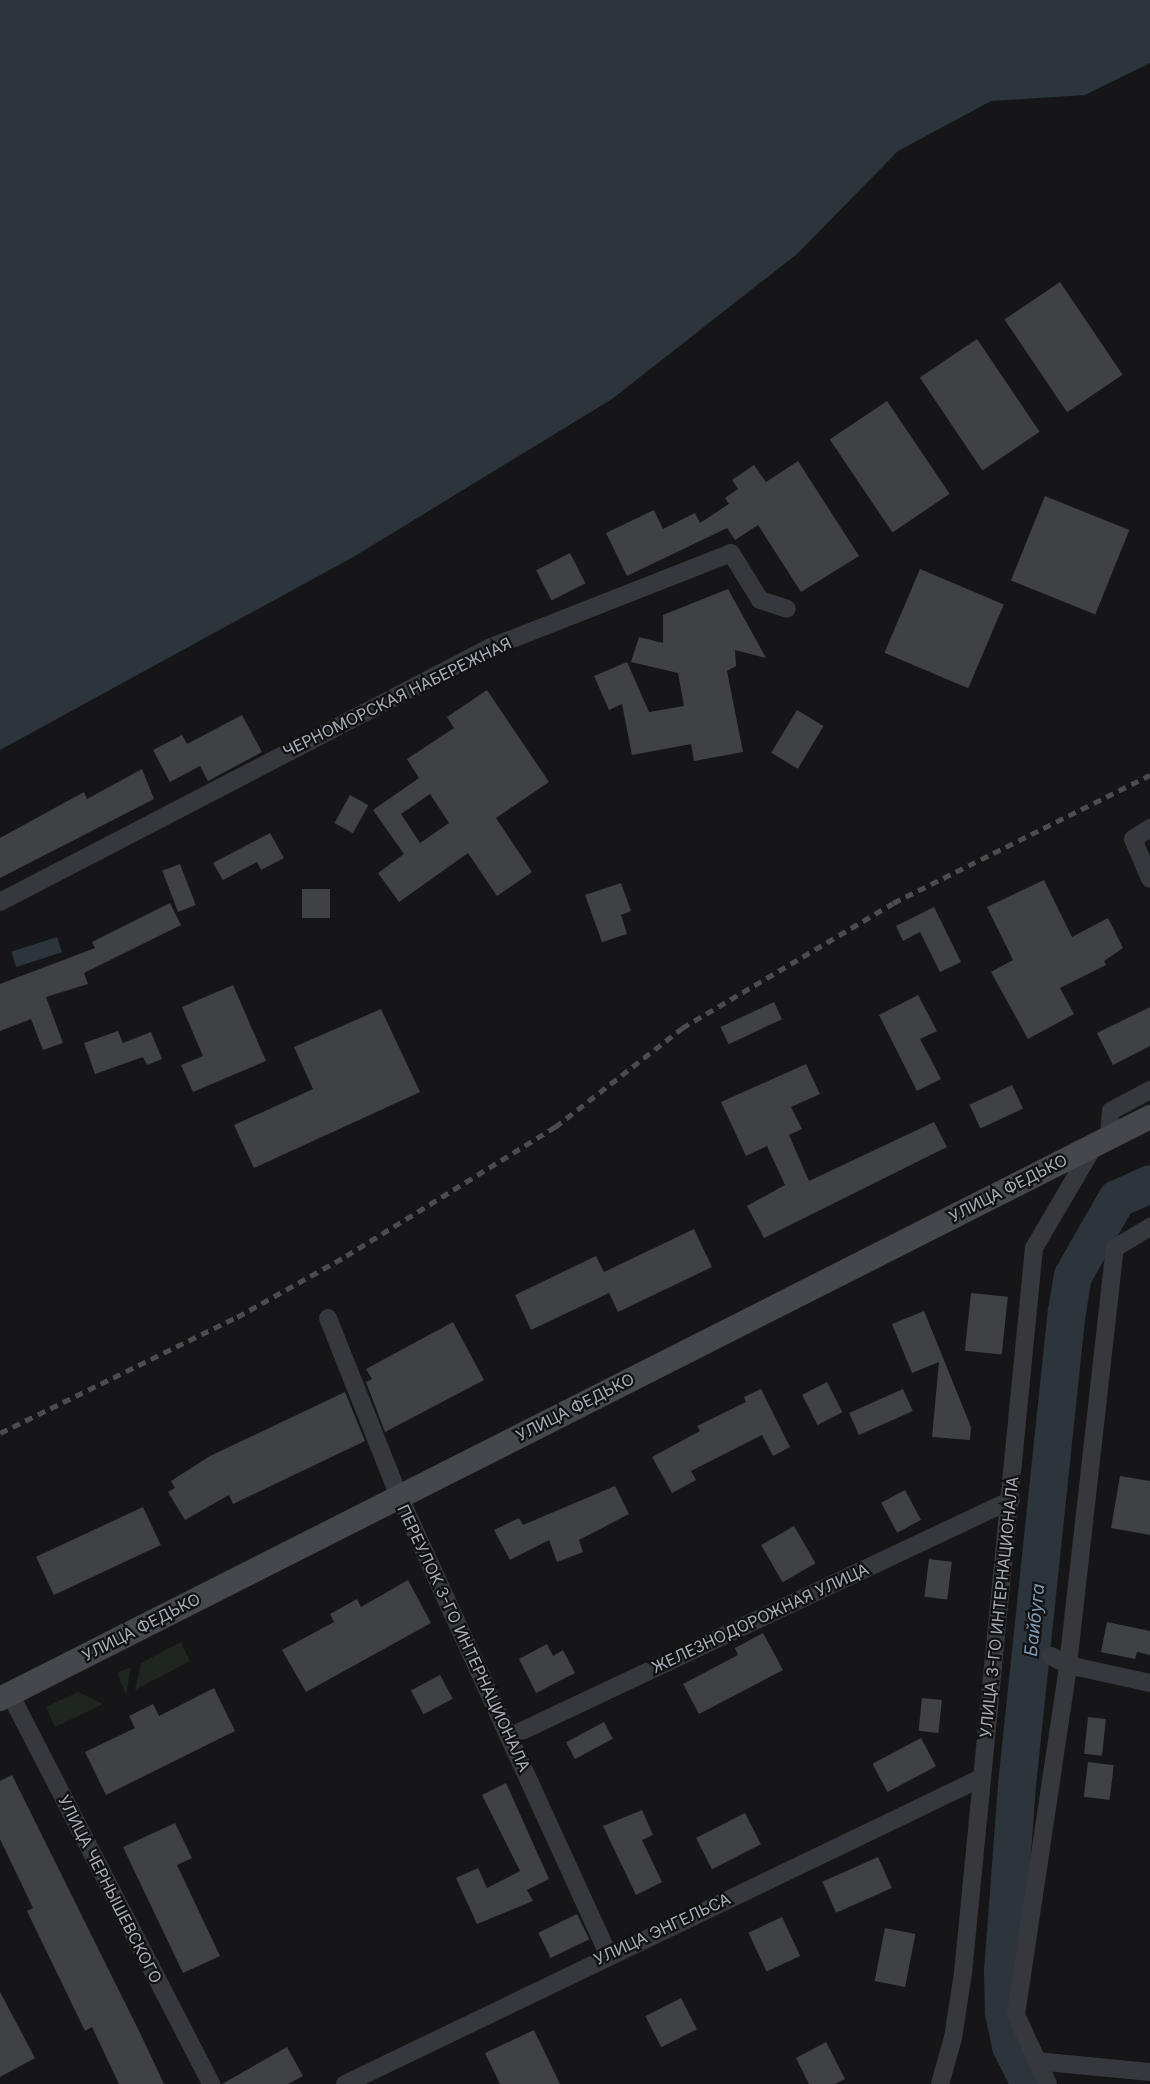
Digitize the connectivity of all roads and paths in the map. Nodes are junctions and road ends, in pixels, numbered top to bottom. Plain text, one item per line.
1 (787, 609) dead end
2 (1150, 828) edge
3 (1150, 879) edge
4 (0, 902) edge
5 (1150, 1090) edge
6 (1150, 1117) edge
7 (1102, 1141) junction
8 (1150, 1227) edge
9 (328, 1318) dead end
10 (399, 1496) junction
11 (1011, 1500) junction
12 (1051, 1656) dead end
13 (1068, 1665) junction
14 (1150, 1683) edge
15 (5, 1696) edge
16 (509, 1737) junction
17 (981, 1778) junction
18 (609, 1954) junction
19 (1036, 2061) junction
20 (1150, 2072) edge
21 (211, 2084) edge
22 (345, 2084) edge
23 (940, 2084) edge
24 (1048, 2084) edge

1 - 4 street, ЧЕРНОМОРСКАЯ НАБЕРЕЖНАЯ
2 - 3 street
5 - 7 street, УЛИЦА 3-ГО ИНТЕРНАЦИОНАЛА
6 - 7 main road, УЛИЦА ФЕДЬКО
7 - 10 main road, УЛИЦА ФЕДЬКО
7 - 11 street, УЛИЦА 3-ГО ИНТЕРНАЦИОНАЛА
8 - 13 street
9 - 10 street, ПЕРЕУЛОК 3-ГО ИНТЕРНАЦИОНАЛА
10 - 15 main road, УЛИЦА ФЕДЬКО
10 - 16 street, ПЕРЕУЛОК 3-ГО ИНТЕРНАЦИОНАЛА
11 - 16 street, ЖЕЛЕЗНОДОРОЖНАЯ УЛИЦА
11 - 17 street, УЛИЦА 3-ГО ИНТЕРНАЦИОНАЛА
12 - 13 street
13 - 14 street
13 - 19 street
15 - 21 street, УЛИЦА ЧЕРНЫШЕВСКОГО
16 - 18 street, ПЕРЕУЛОК 3-ГО ИНТЕРНАЦИОНАЛА
17 - 18 street, УЛИЦА ЭНГЕЛЬСА
17 - 23 street, УЛИЦА 3-ГО ИНТЕРНАЦИОНАЛА
18 - 22 street, УЛИЦА ЭНГЕЛЬСА
19 - 20 street
19 - 24 street

